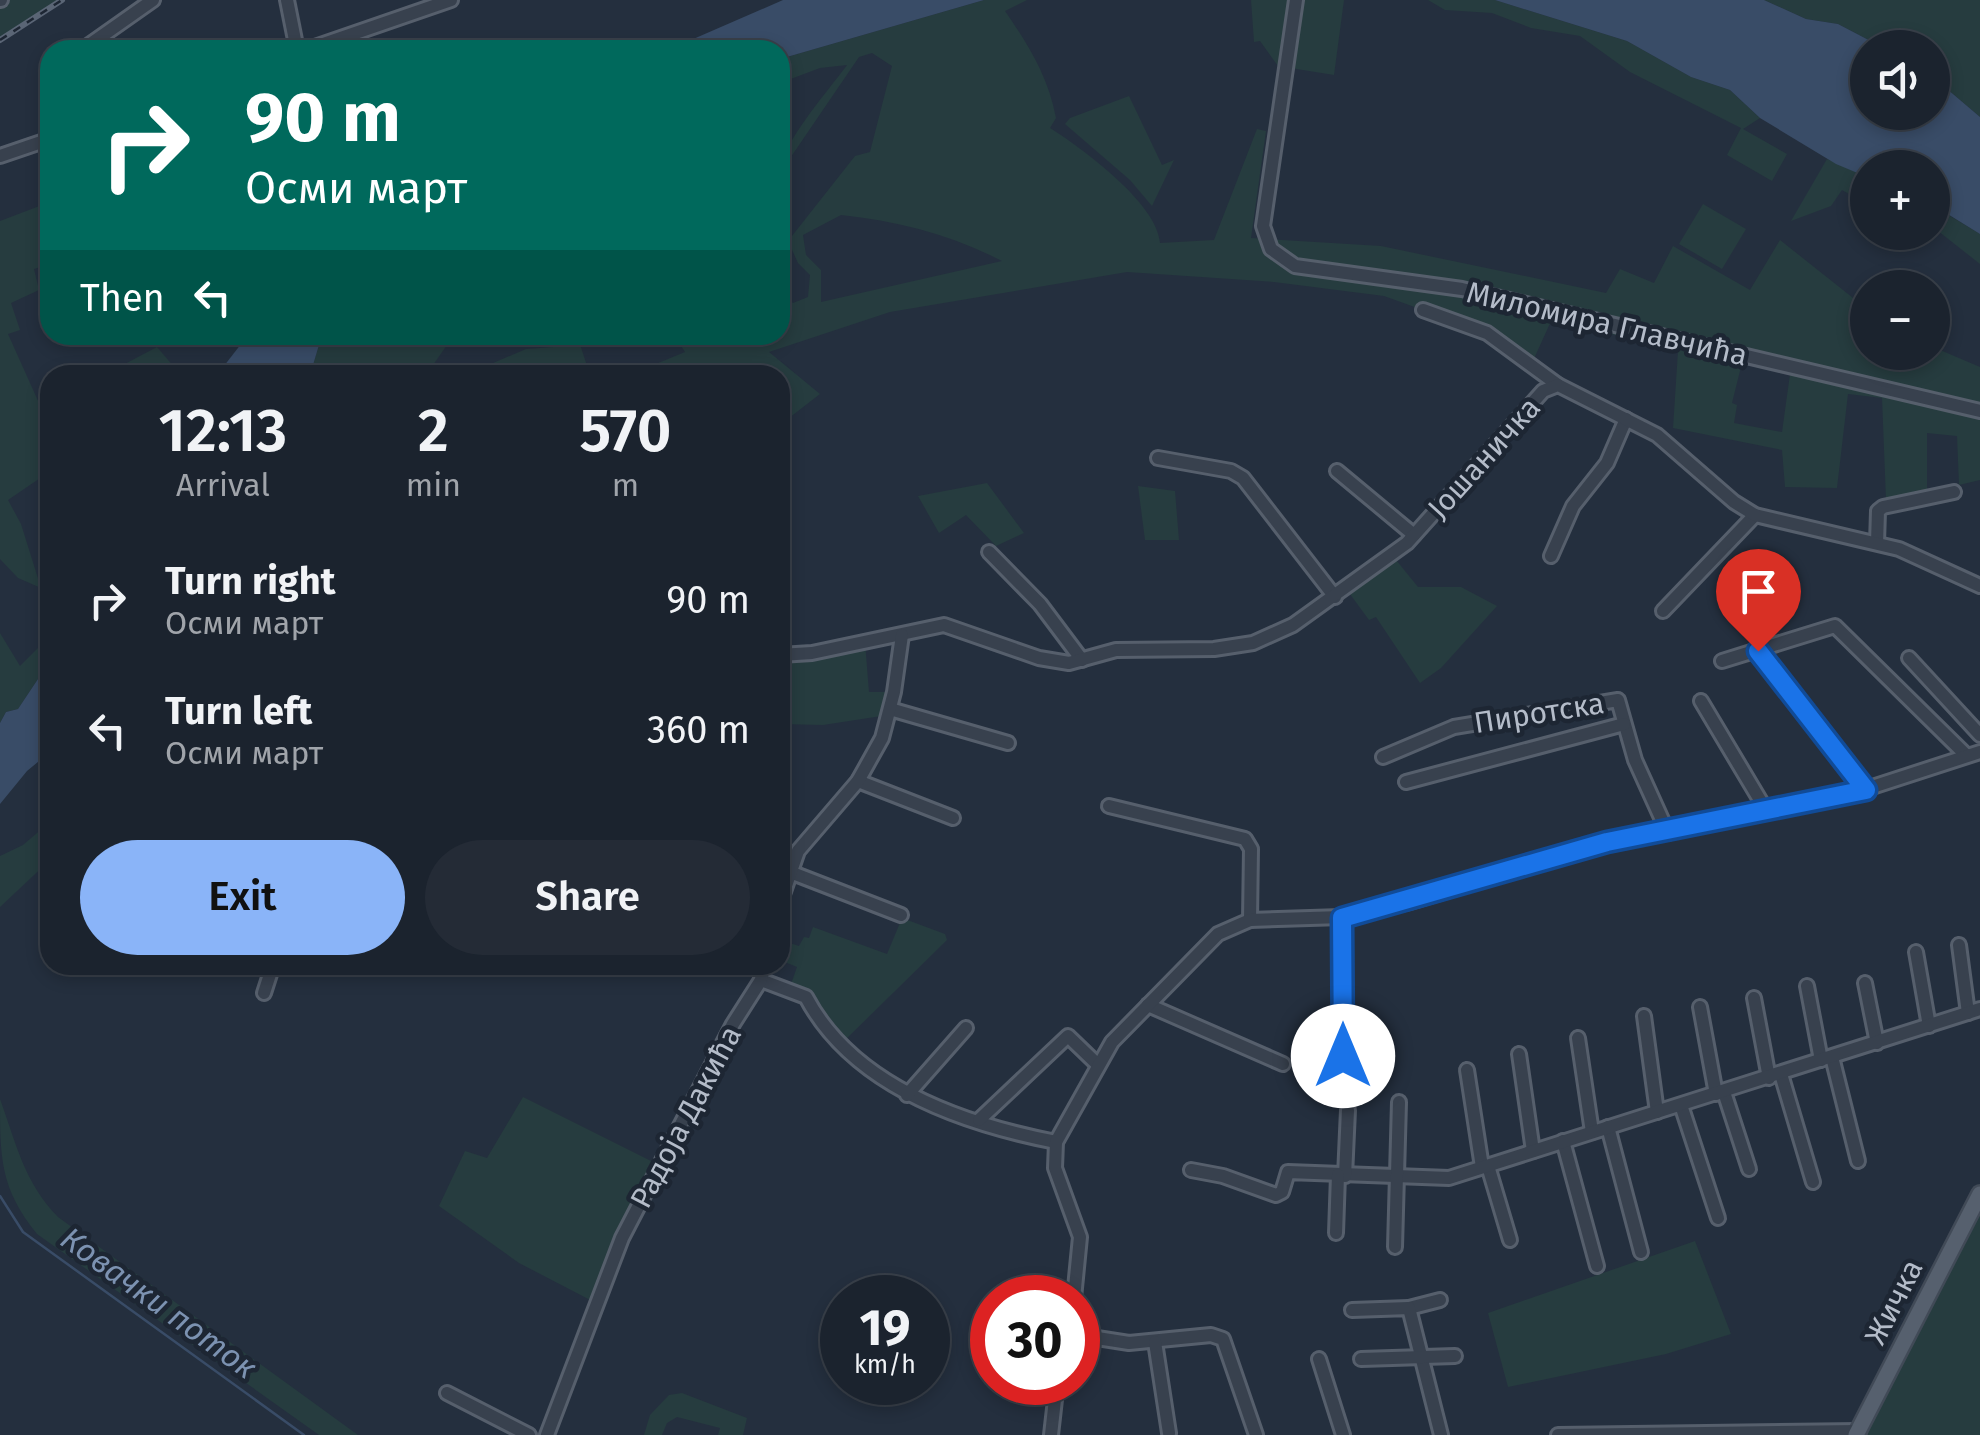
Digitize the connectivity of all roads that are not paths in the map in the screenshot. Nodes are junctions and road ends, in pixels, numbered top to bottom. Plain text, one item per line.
1 (153, 0) edge
2 (286, 0) edge
3 (451, 0) edge
4 (1296, 0) edge
5 (96, 40) edge
6 (295, 40) edge
7 (335, 40) edge
8 (40, 142) edge
9 (0, 156) edge
10 (1422, 310) dead end
11 (1558, 386) junction
12 (1980, 411) edge
13 (1626, 420) junction
14 (1158, 458) dead end
15 (1337, 472) dead end
16 (1954, 492) dead end
17 (1755, 515) junction
18 (1414, 536) junction
19 (1878, 543) junction
20 (989, 552) dead end
21 (1551, 556) dead end
22 (1980, 586) edge
23 (1335, 597) junction
24 (1663, 611) dead end
25 (902, 634) junction
26 (1758, 651) junction
27 (790, 655) edge
28 (1910, 658) dead end
29 (1082, 660) junction
30 (1722, 661) dead end
31 (1701, 701) dead end
32 (890, 708) junction
33 (1624, 724) junction
34 (1980, 734) edge
35 (1008, 743) dead end
36 (1973, 754) edge
37 (1383, 757) dead end
38 (858, 781) junction
39 (1406, 782) dead end
40 (1866, 790) junction
41 (1109, 806) dead end
42 (1766, 810) junction
43 (953, 818) dead end
44 (1668, 833) junction
45 (790, 872) joint
46 (901, 915) dead end
47 (1342, 918) junction
48 (1250, 920) junction
49 (1959, 944) dead end
50 (1916, 952) dead end
51 (270, 975) edge
52 (762, 975) edge
53 (761, 980) junction
54 (1865, 983) dead end
55 (1807, 986) dead end
56 (264, 993) dead end
57 (1754, 998) dead end
58 (1148, 1006) junction
59 (1700, 1007) dead end
60 (1974, 1011) edge
61 (1644, 1016) dead end
62 (1929, 1026) junction
63 (966, 1028) dead end
64 (1578, 1038) dead end
65 (1877, 1043) junction
66 (1519, 1054) dead end
67 (1343, 1056) dead end
68 (1827, 1059) junction
69 (1097, 1064) junction
70 (1284, 1064) dead end
71 (1467, 1070) dead end
72 (1775, 1076) junction
73 (1720, 1093) junction
74 (907, 1095) junction
75 (1399, 1102) dead end
76 (1680, 1105) junction
77 (1348, 1110) dead end
78 (1657, 1112) junction
79 (979, 1120) junction
80 (1608, 1127) junction
81 (1592, 1132) junction
82 (1563, 1141) junction
83 (1056, 1142) junction
84 (1533, 1151) junction
85 (1858, 1162) dead end
86 (1485, 1166) junction
87 (1749, 1169) dead end
88 (1191, 1170) dead end
89 (1342, 1176) junction
90 (1396, 1178) junction
91 (1813, 1182) dead end
92 (1980, 1194) edge
93 (1718, 1218) dead end
94 (1336, 1233) dead end
95 (1510, 1240) dead end
96 (1395, 1246) dead end
97 (1642, 1252) dead end
98 (1597, 1266) dead end
99 (1076, 1275) edge
100 (1440, 1300) dead end
101 (1408, 1308) junction
102 (1352, 1310) dead end
103 (1100, 1339) edge
104 (1155, 1342) junction
105 (1421, 1356) junction
106 (1456, 1356) dead end
107 (1319, 1358) dead end
108 (1362, 1359) dead end
109 (446, 1393) dead end
110 (1054, 1405) edge
111 (1169, 1433) edge
112 (1857, 1433) edge
113 (529, 1435) edge
114 (548, 1435) edge
115 (1051, 1435) edge
116 (1256, 1435) edge
117 (1343, 1435) edge
118 (1441, 1435) edge
119 (1558, 1435) edge

1 - 5 street
2 - 6 street
3 - 7 street
4 - 12 street, Миломира Главчића
8 - 9 street
10 - 11 street, Јошаничка
11 - 13 street, Јошаничка
11 - 18 street, Јошаничка
13 - 17 street, Јошаничка
13 - 21 street
14 - 23 street
15 - 18 street, Јошаничка
16 - 19 street
17 - 19 street, Јошаничка
17 - 24 street
18 - 23 street, Јошаничка
19 - 22 street, Јошаничка
20 - 29 street
23 - 29 street, Јошаничка
25 - 27 street, Јошаничка
25 - 29 street, Јошаничка
25 - 32 street
26 - 30 street
26 - 36 street
26 - 40 street
28 - 34 street
31 - 42 street
32 - 35 street
32 - 38 street
33 - 37 street, Пиротска
33 - 39 street
33 - 44 street, Пиротска
36 - 40 street
38 - 43 street
38 - 45 street
40 - 42 street
41 - 48 street
42 - 44 street
44 - 47 street
45 - 46 street
47 - 48 street
47 - 67 street
48 - 58 street
49 - 60 street
50 - 62 street
51 - 56 street
52 - 53 street
53 - 74 street
53 - 114 street, Радоја Дакића
54 - 65 street
55 - 68 street
57 - 72 street
58 - 69 street
58 - 70 street
59 - 73 street
60 - 62 street
61 - 78 street
62 - 65 street
63 - 74 street
64 - 81 street
65 - 68 street
66 - 84 street
68 - 72 street
68 - 85 street
69 - 79 street
69 - 83 street
71 - 86 street
72 - 73 street
72 - 91 street
73 - 76 street
73 - 87 street
74 - 79 street
75 - 90 street
76 - 78 street
76 - 93 street
77 - 89 street
78 - 80 street
79 - 83 street
80 - 81 street
80 - 97 street
81 - 82 street
82 - 84 street
82 - 98 street
83 - 99 street
84 - 86 street
86 - 90 street
86 - 95 street
88 - 89 street
89 - 90 street
89 - 94 street
90 - 96 street
92 - 112 main road, Жичка
100 - 101 street
101 - 102 street
101 - 105 street
103 - 104 street
104 - 111 street
104 - 116 street
105 - 106 street
105 - 108 street
105 - 118 street
107 - 117 street
109 - 113 street
110 - 115 street
112 - 119 street

